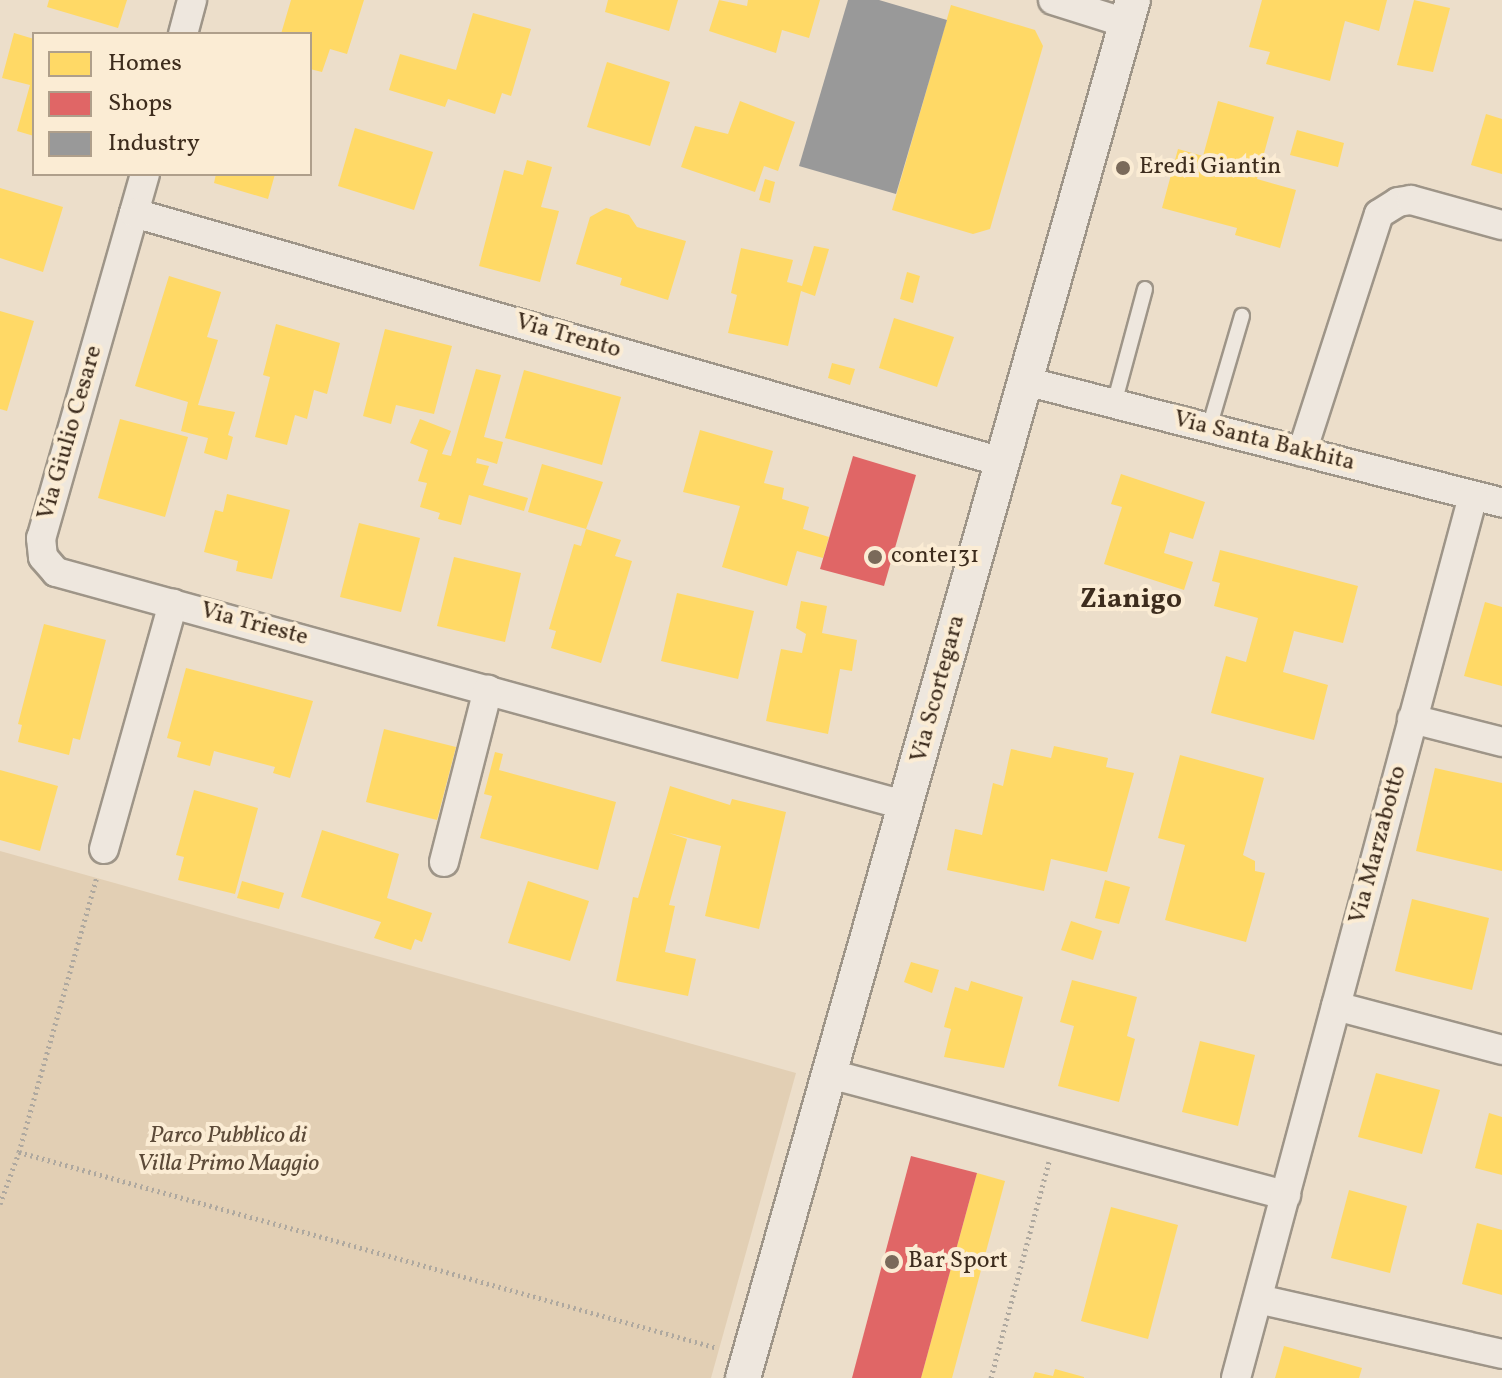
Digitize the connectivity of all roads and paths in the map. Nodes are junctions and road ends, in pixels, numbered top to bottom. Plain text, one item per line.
1 (192, 0) edge
2 (1053, 0) edge
3 (1130, 12) edge
4 (184, 32) edge
5 (144, 176) edge
6 (134, 213) junction
7 (1502, 225) edge
8 (1145, 289) dead end
9 (1242, 316) dead end
10 (1025, 381) junction
11 (1114, 404) junction
12 (1209, 428) junction
13 (1302, 452) junction
14 (1002, 462) junction
15 (1473, 496) junction
16 (1502, 503) edge
17 (173, 603) junction
18 (488, 690) junction
19 (1412, 719) junction
20 (1502, 742) edge
21 (907, 806) junction
22 (104, 849) joint
23 (444, 862) dead end
24 (1336, 1006) junction
25 (1502, 1050) edge
26 (830, 1074) junction
27 (1056, 1134) junction
28 (19, 1152) junction
29 (1286, 1195) junction
30 (0, 1204) edge
31 (1258, 1299) junction
32 (1502, 1354) edge
33 (746, 1367) edge
34 (991, 1378) edge
35 (1236, 1378) edge

1 - 4 street
2 - 3 street
3 - 10 street, Via Scortegara
5 - 6 street, Via Giulio Cesare
6 - 14 street, Via Trento
6 - 17 street, Via Giulio Cesare
7 - 13 street
8 - 11 lane
9 - 12 lane
10 - 11 street, Via Santa Bakhita
10 - 14 street, Via Scortegara
11 - 12 street, Via Santa Bakhita
12 - 13 street, Via Santa Bakhita
13 - 15 street, Via Santa Bakhita
14 - 21 street, Via Scortegara
15 - 16 street, Via Santa Bakhita
15 - 19 street, Via Marzabotto
17 - 18 street, Via Trieste
17 - 22 street, Via Trieste
18 - 21 street, Via Trieste
18 - 23 street
19 - 20 street
19 - 24 street, Via Marzabotto
21 - 26 street, Via Scortegara
22 - 28 path
24 - 25 street
24 - 29 street, Via Marzabotto
26 - 27 street
26 - 33 street, Via Scortegara
27 - 29 street
27 - 34 path
28 - 30 path
28 - 33 path
29 - 31 street, Via Marzabotto
31 - 32 street
31 - 35 street, Via Marzabotto

